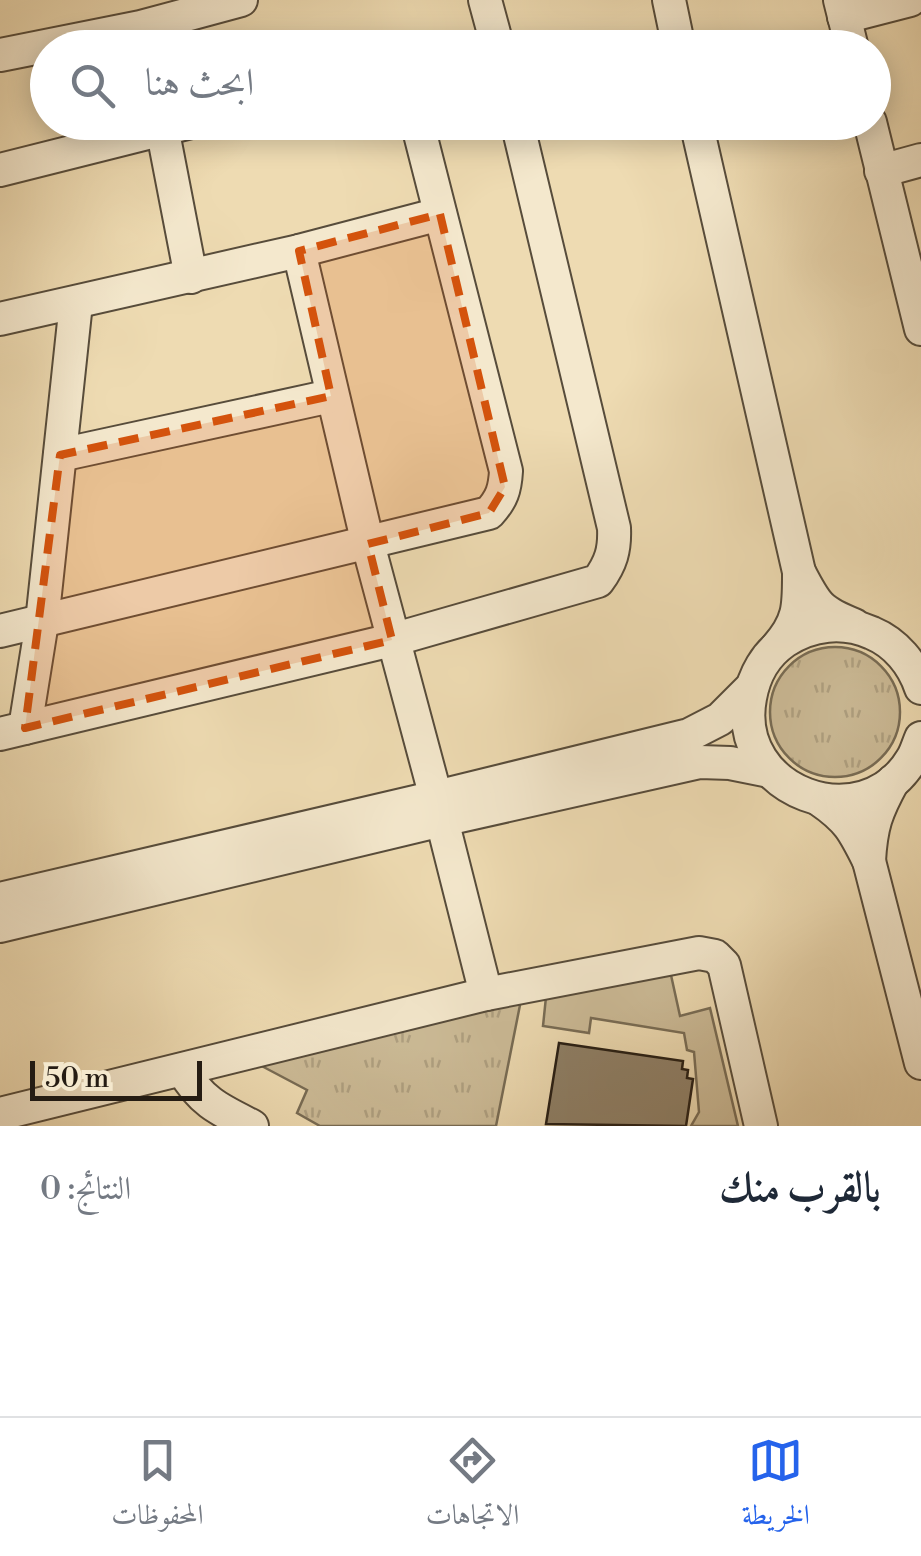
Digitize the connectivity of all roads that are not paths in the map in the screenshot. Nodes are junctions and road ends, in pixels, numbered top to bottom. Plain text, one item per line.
1 (241, 0) edge
2 (486, 0) edge
3 (668, 0) edge
4 (910, 0) edge
5 (846, 21) edge
6 (162, 30) edge
7 (494, 30) edge
8 (675, 30) edge
9 (30, 51) edge
10 (0, 55) edge
11 (114, 140) edge
12 (173, 140) edge
13 (422, 140) edge
14 (521, 140) edge
15 (700, 140) edge
16 (874, 140) edge
17 (921, 160) edge
18 (0, 170) edge
19 (882, 170) junction
20 (440, 214) junction
21 (299, 252) junction
22 (191, 277) junction
23 (76, 303) junction
24 (0, 319) edge
25 (921, 326) edge
26 (331, 396) junction
27 (60, 455) junction
28 (368, 544) junction
29 (799, 572) junction
30 (42, 622) junction
31 (858, 627) junction
32 (0, 632) edge
33 (392, 640) junction
34 (776, 647) junction
35 (916, 672) edge
36 (752, 687) junction
37 (12, 731) edge
38 (921, 738) edge
39 (769, 771) junction
40 (893, 781) junction
41 (820, 800) junction
42 (439, 809) junction
43 (869, 861) junction
44 (0, 900) edge
45 (0, 926) edge
46 (486, 994) junction
47 (921, 1063) edge
48 (183, 1070) junction
49 (0, 1114) edge
50 (252, 1126) edge
51 (761, 1126) edge

1 - 6 street
2 - 7 street
3 - 8 street
4 - 5 street
9 - 10 street
11 - 18 street
12 - 22 street
13 - 20 street
14 - 33 street
15 - 29 street
16 - 19 street
17 - 19 street
19 - 25 street
20 - 21 street
20 - 28 street
21 - 22 street
21 - 26 street
22 - 23 street
23 - 24 street
23 - 27 street
26 - 27 street
26 - 28 street
27 - 30 street
28 - 30 street
28 - 33 street
29 - 31 street
29 - 34 street
30 - 32 street
30 - 37 street
31 - 34 street
31 - 35 street
33 - 37 street
33 - 42 street
34 - 36 street
36 - 39 street
36 - 42 street
38 - 40 street
39 - 41 street
39 - 42 street
40 - 41 street
40 - 43 street
41 - 43 street
42 - 44 street
42 - 45 street
42 - 46 street
43 - 47 street
46 - 48 street
46 - 51 street
48 - 49 street
48 - 50 street

